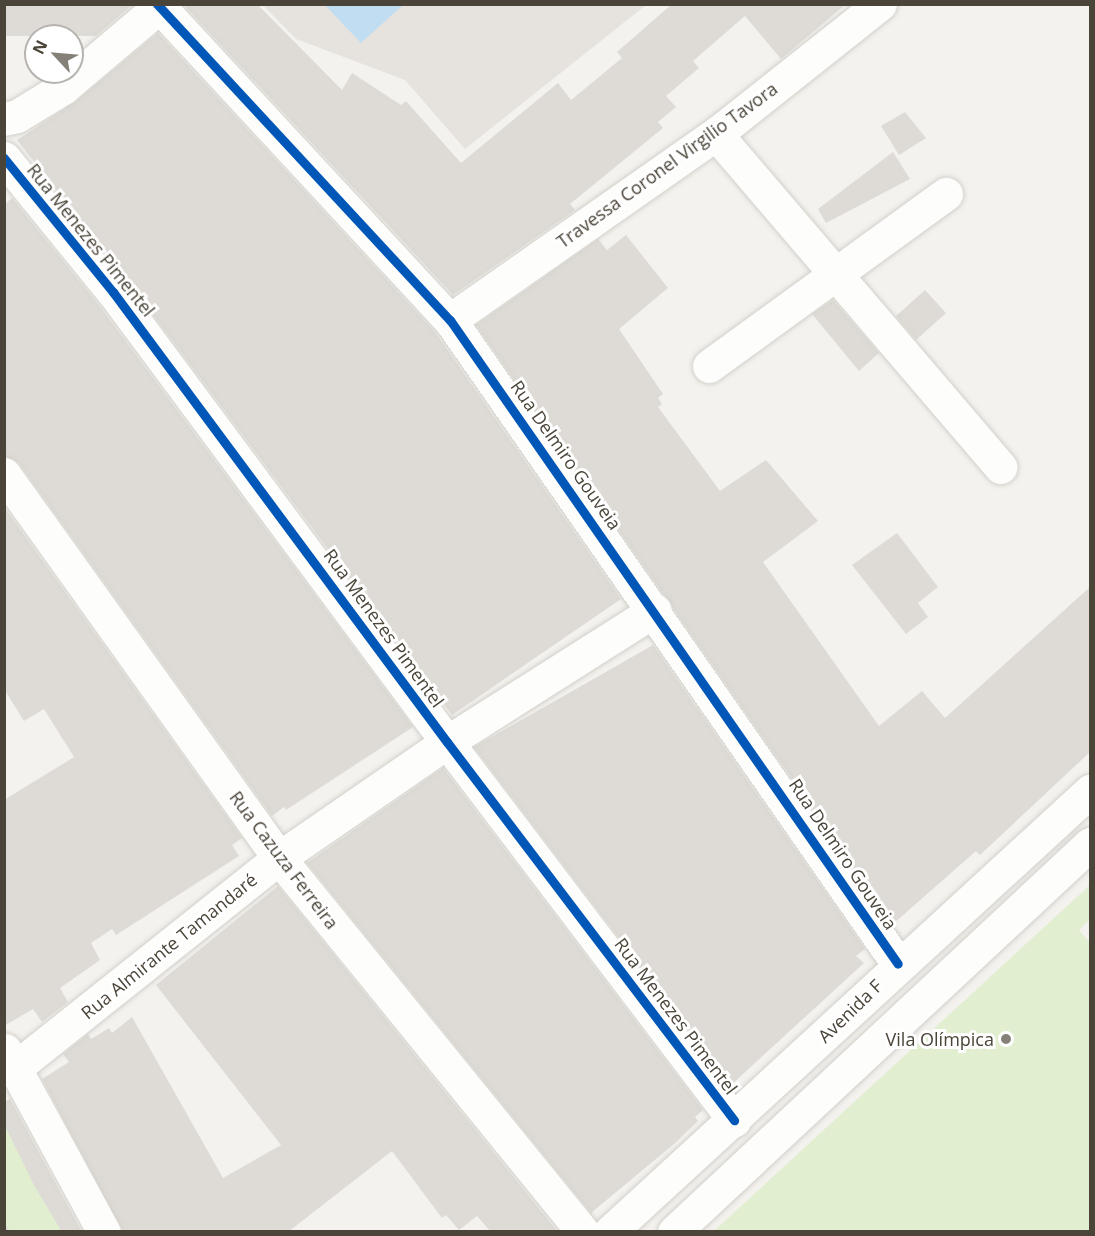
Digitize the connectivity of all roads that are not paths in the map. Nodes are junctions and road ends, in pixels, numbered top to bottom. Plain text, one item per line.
1 (880, 4) edge
2 (158, 6) edge
3 (4, 119) edge
4 (716, 134) junction
5 (4, 158) edge
6 (946, 194) dead end
7 (835, 273) junction
8 (450, 320) junction
9 (709, 366) dead end
10 (1000, 466) dead end
11 (4, 474) edge
12 (655, 610) junction
13 (447, 742) junction
14 (1090, 791) edge
15 (1090, 844) edge
16 (279, 858) junction
17 (898, 964) junction
18 (812, 1048) junction
19 (10, 1058) edge
20 (841, 1076) junction
21 (734, 1120) junction
22 (104, 1232) edge
23 (583, 1232) edge
24 (610, 1232) edge
25 (674, 1232) edge

1 - 4 street, Travessa Coronel Virgilio Tavora
2 - 3 street
2 - 8 street, Rua Delmiro Gouveia
4 - 7 street
4 - 8 street, Travessa Coronel Virgilio Tavora
5 - 13 street, Rua Menezes Pimentel
6 - 7 street
7 - 9 street
7 - 10 street
8 - 12 street, Rua Delmiro Gouveia
11 - 16 street, Rua Cazuza Ferreira
12 - 13 street, Rua Almirante Tamandaré
12 - 17 street, Rua Delmiro Gouveia
13 - 16 street, Rua Almirante Tamandaré
13 - 21 street, Rua Menezes Pimentel
14 - 17 street, Avenida F
15 - 20 street
16 - 19 street, Rua Almirante Tamandaré
16 - 23 street, Rua Cazuza Ferreira
17 - 18 street, Avenida F
18 - 20 street
18 - 21 street, Avenida F
19 - 22 street
20 - 25 street
21 - 24 street, Avenida F

